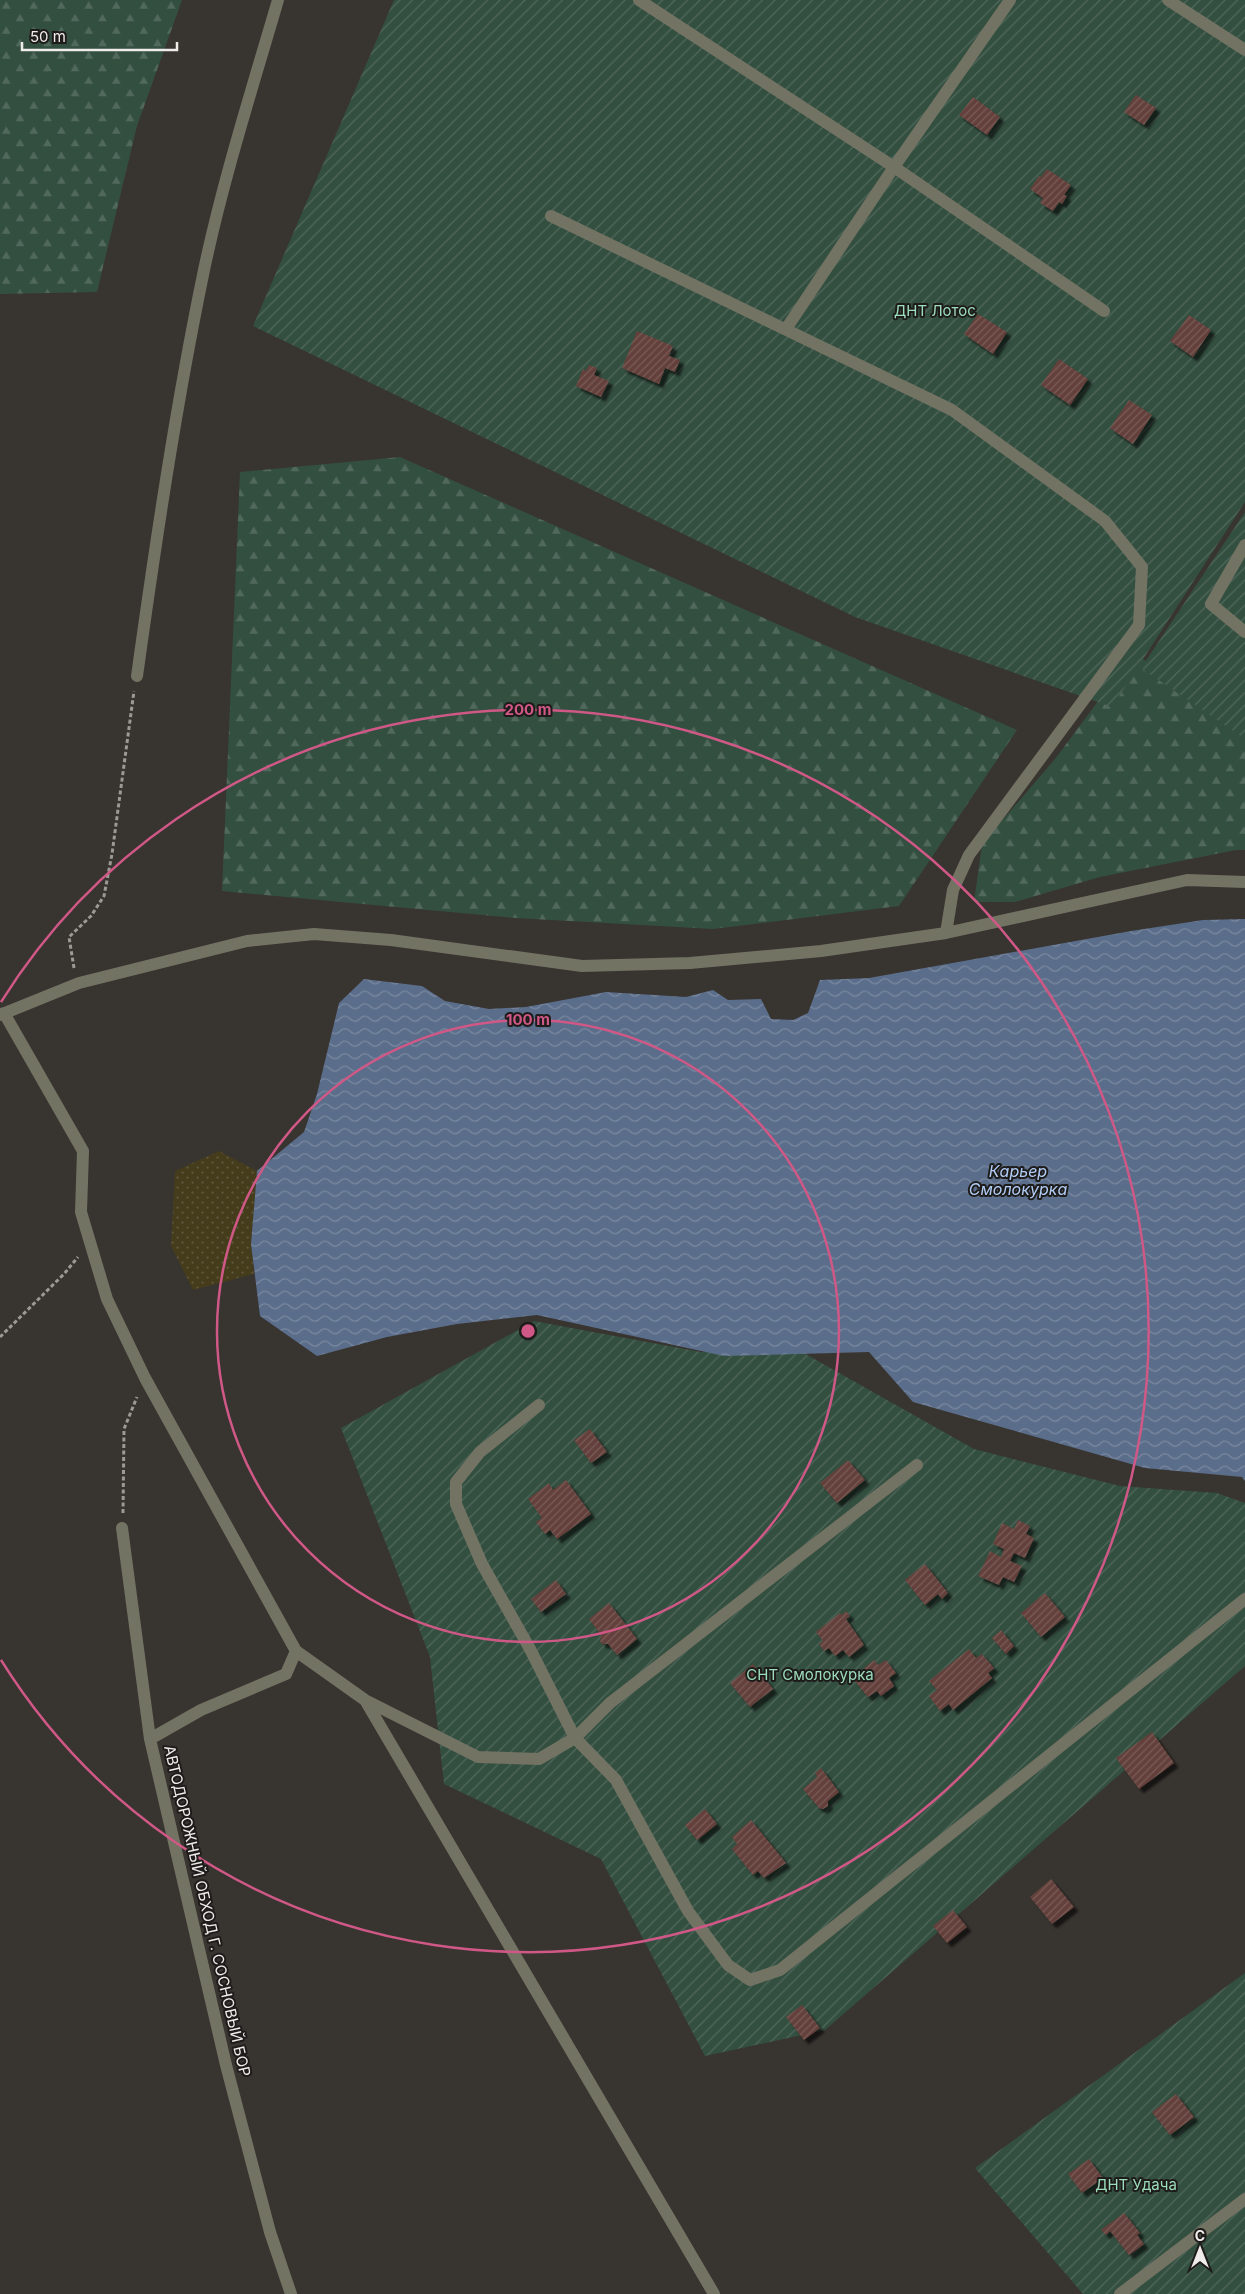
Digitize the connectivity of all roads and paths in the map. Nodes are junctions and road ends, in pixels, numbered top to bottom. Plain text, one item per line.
1 (278, 0) edge
2 (639, 0) edge
3 (1010, 0) edge
4 (1168, 0) edge
5 (1245, 50) edge
6 (894, 167) junction
7 (551, 216) dead end
8 (1104, 311) dead end
9 (786, 329) junction
10 (1245, 545) edge
11 (1245, 632) edge
12 (137, 676) joint
13 (1245, 882) edge
14 (946, 933) junction
15 (78, 984) junction
16 (2, 1014) edge
17 (90, 1243) junction
18 (0, 1337) edge
19 (145, 1378) junction
20 (540, 1405) dead end
21 (916, 1465) dead end
22 (122, 1528) joint
23 (1245, 1599) edge
24 (296, 1651) junction
25 (365, 1700) junction
26 (575, 1738) junction
27 (150, 1739) junction
28 (1245, 2199) edge
29 (291, 2294) edge
30 (714, 2294) edge
31 (1121, 2294) edge

1 - 12 street
2 - 6 street
3 - 6 street
4 - 5 street
6 - 8 street
6 - 9 street
7 - 9 street
9 - 14 street
10 - 11 street
12 - 15 path
13 - 14 street
14 - 15 street
15 - 16 street
16 - 17 street
17 - 18 path
17 - 19 street
19 - 22 path
19 - 24 street
20 - 26 street
21 - 26 street
22 - 27 street, АВТОДОРОЖНЫЙ ОБХОД Г. СОСНОВЫЙ БОР
23 - 26 street
24 - 25 street
24 - 27 street
25 - 26 street
25 - 30 street
27 - 29 street, АВТОДОРОЖНЫЙ ОБХОД Г. СОСНОВЫЙ БОР
28 - 31 street

